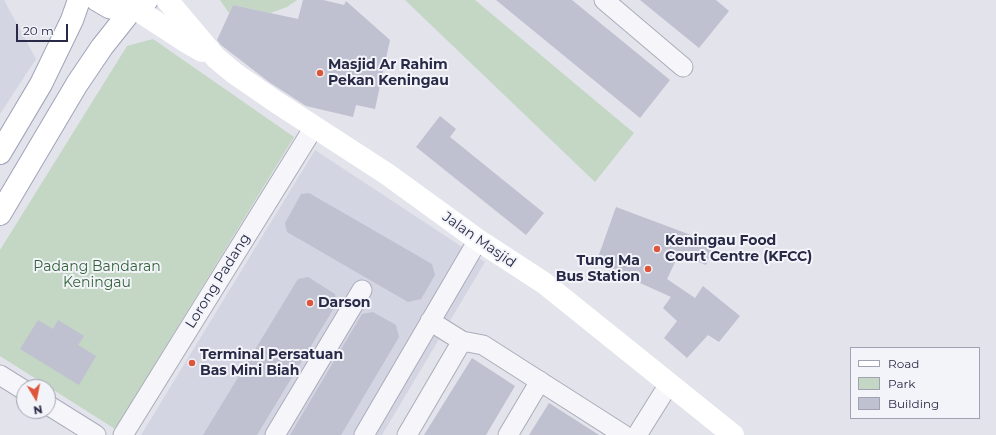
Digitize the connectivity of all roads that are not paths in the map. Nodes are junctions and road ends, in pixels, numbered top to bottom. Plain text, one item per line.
1 (79, 0) edge
2 (97, 0) edge
3 (167, 0) edge
4 (604, 0) edge
5 (140, 4) edge
6 (216, 58) junction
7 (683, 67) dead end
8 (314, 127) junction
9 (0, 153) edge
10 (0, 214) edge
11 (478, 240) junction
12 (362, 290) dead end
13 (430, 321) junction
14 (462, 341) junction
15 (0, 375) edge
16 (540, 381) junction
17 (669, 384) junction
18 (16, 385) edge
19 (56, 410) edge
20 (601, 429) edge
21 (90, 431) edge
22 (123, 435) edge
23 (275, 435) edge
24 (364, 435) edge
25 (407, 435) edge
26 (508, 435) edge
27 (624, 435) edge
28 (637, 435) edge
29 (733, 435) edge

1 - 9 street
2 - 5 street
3 - 6 street
4 - 7 street
5 - 6 street
5 - 10 street
6 - 8 street, Jalan Masjid
8 - 11 street, Jalan Masjid
8 - 22 street, Lorong Padang
11 - 13 street
11 - 17 street, Jalan Masjid
12 - 23 street
13 - 14 street
13 - 24 street
14 - 16 street
14 - 25 street
15 - 18 street
16 - 20 street
16 - 26 street
17 - 28 street
17 - 29 street, Jalan Masjid
19 - 21 street
20 - 27 street

